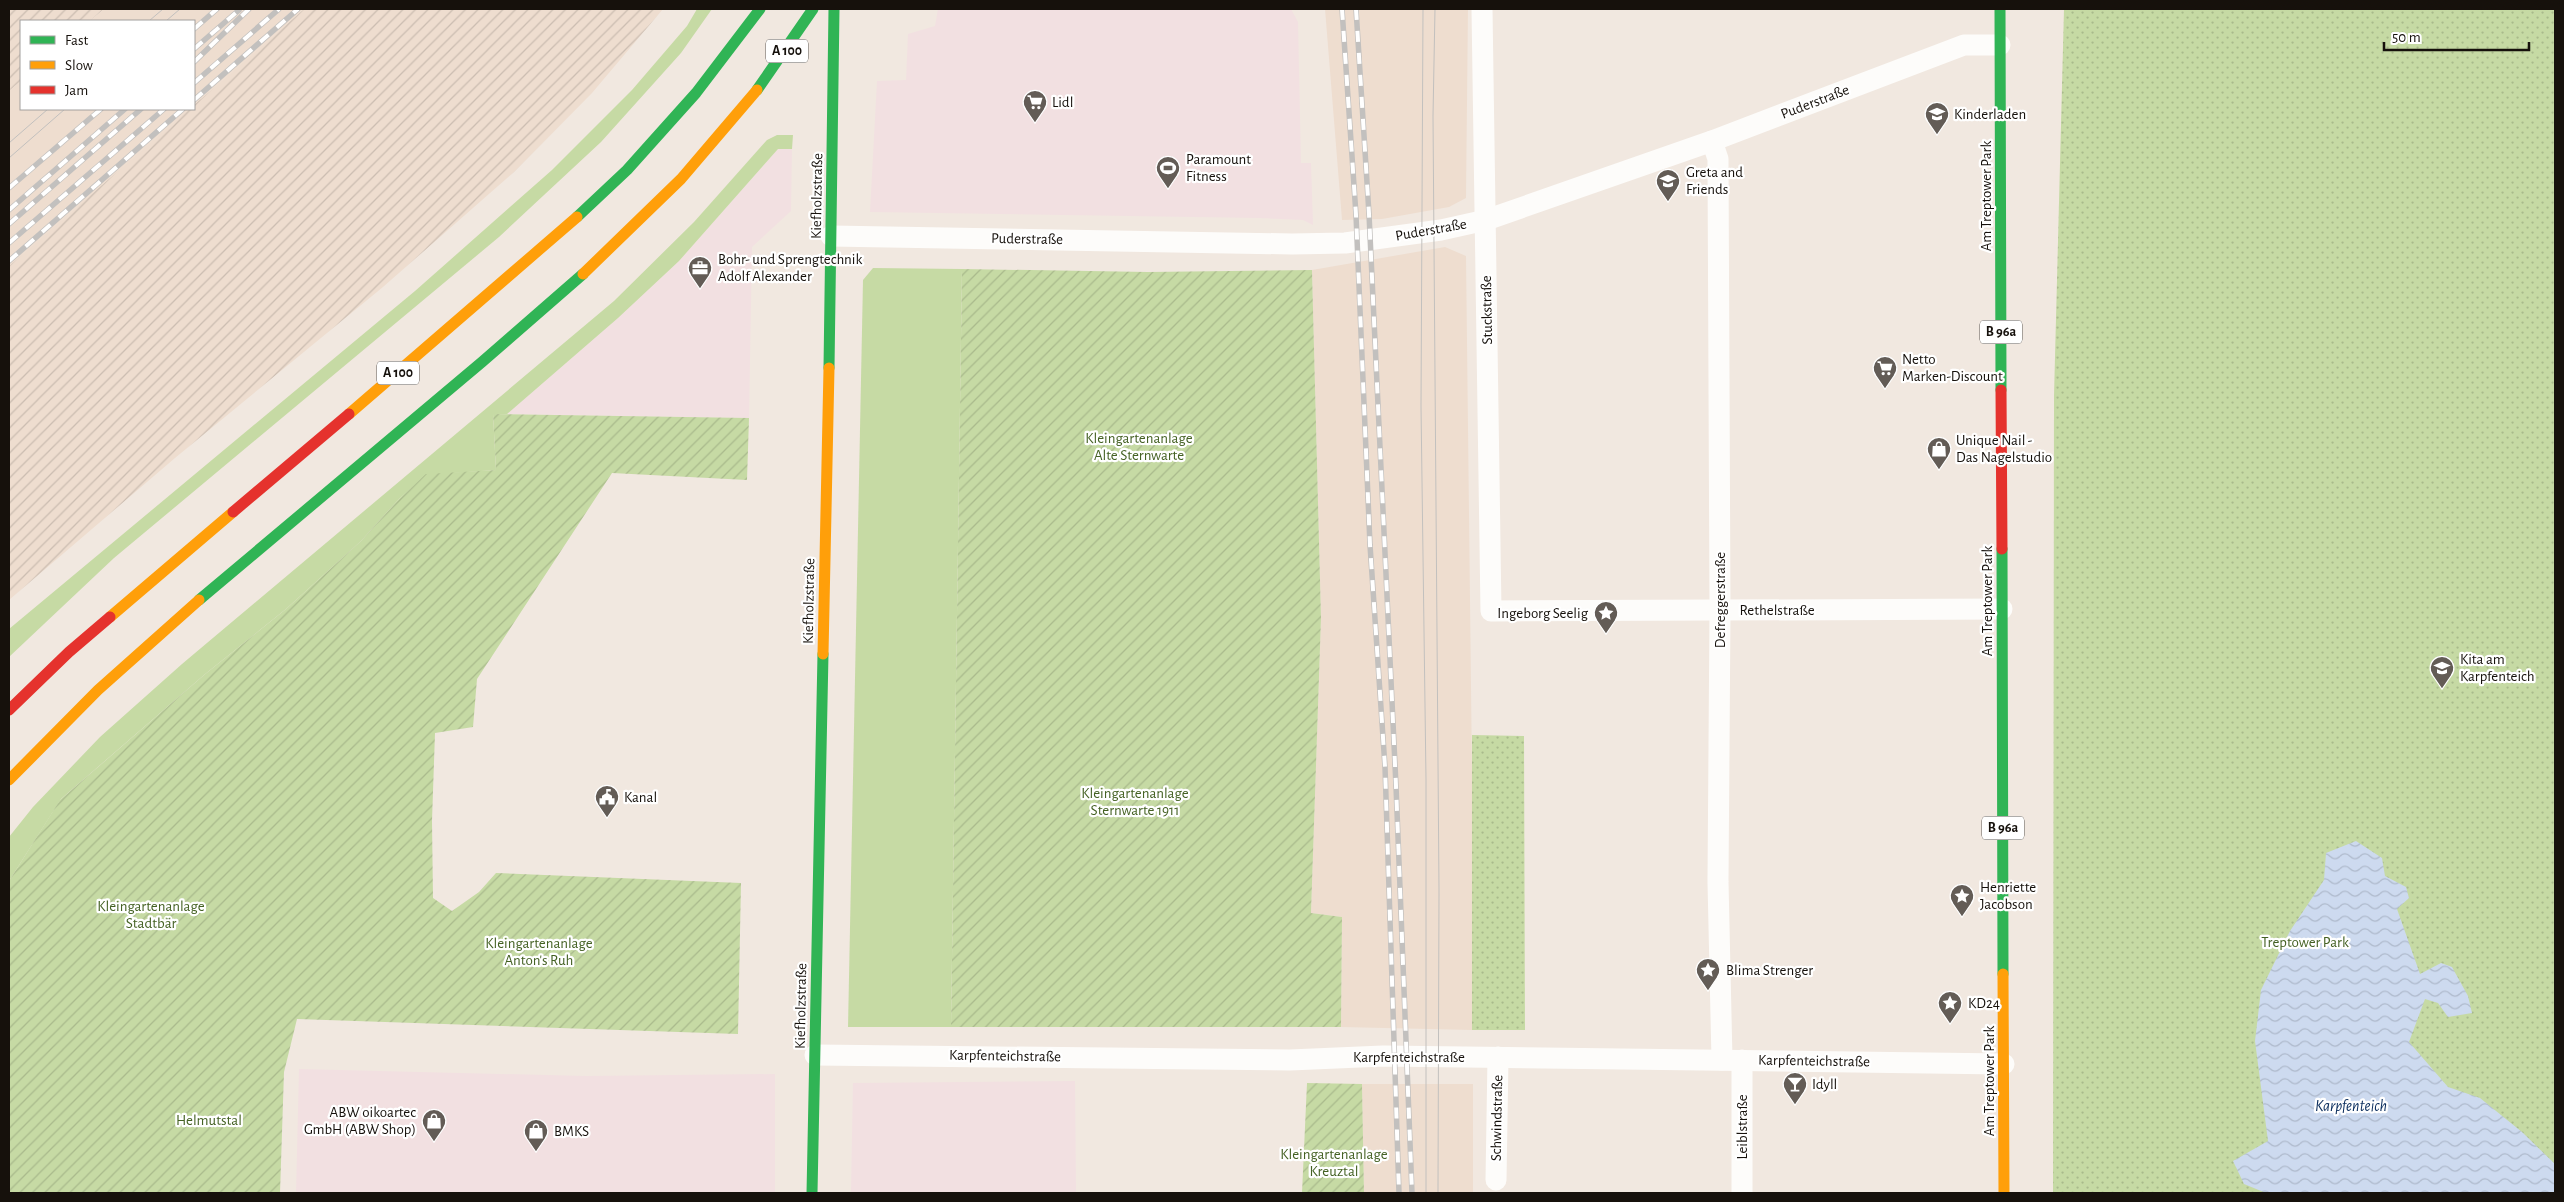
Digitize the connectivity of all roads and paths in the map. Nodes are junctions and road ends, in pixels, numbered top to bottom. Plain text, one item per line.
1 (760, 9) edge
2 (813, 9) edge
3 (834, 9) edge
4 (1482, 9) edge
5 (2000, 9) edge
6 (2000, 44) junction
7 (1712, 141) junction
8 (1486, 220) junction
9 (831, 236) junction
10 (2002, 609) junction
11 (1720, 610) junction
12 (1491, 611) joint
13 (9, 710) edge
14 (9, 780) edge
15 (815, 1055) junction
16 (1498, 1057) junction
17 (1732, 1060) junction
18 (2004, 1064) junction
19 (1496, 1180) dead end
20 (812, 1193) edge
21 (1742, 1193) edge
22 (2004, 1193) edge

1 - 13 main road, A 100
2 - 14 main road, A 100
3 - 9 main road, Kiefholzstraße
4 - 8 street, Stuckstraße
5 - 6 main road, Am Treptower Park / B 96a
6 - 7 street, Puderstraße
6 - 10 main road, Am Treptower Park / B 96a
7 - 8 street, Puderstraße
7 - 11 street, Defreggerstraße
8 - 9 street, Puderstraße
8 - 12 street, Stuckstraße
9 - 15 main road, Kiefholzstraße
10 - 11 street, Rethelstraße
10 - 18 main road, Am Treptower Park / B 96a
11 - 12 street, Rethelstraße
11 - 17 street, Defreggerstraße
15 - 16 street, Karpfenteichstraße
15 - 20 main road, Kiefholzstraße
16 - 17 street, Karpfenteichstraße
16 - 19 street, Schwindstraße
17 - 18 street, Karpfenteichstraße
17 - 21 street, Leiblstraße
18 - 22 main road, Am Treptower Park / B 96a

